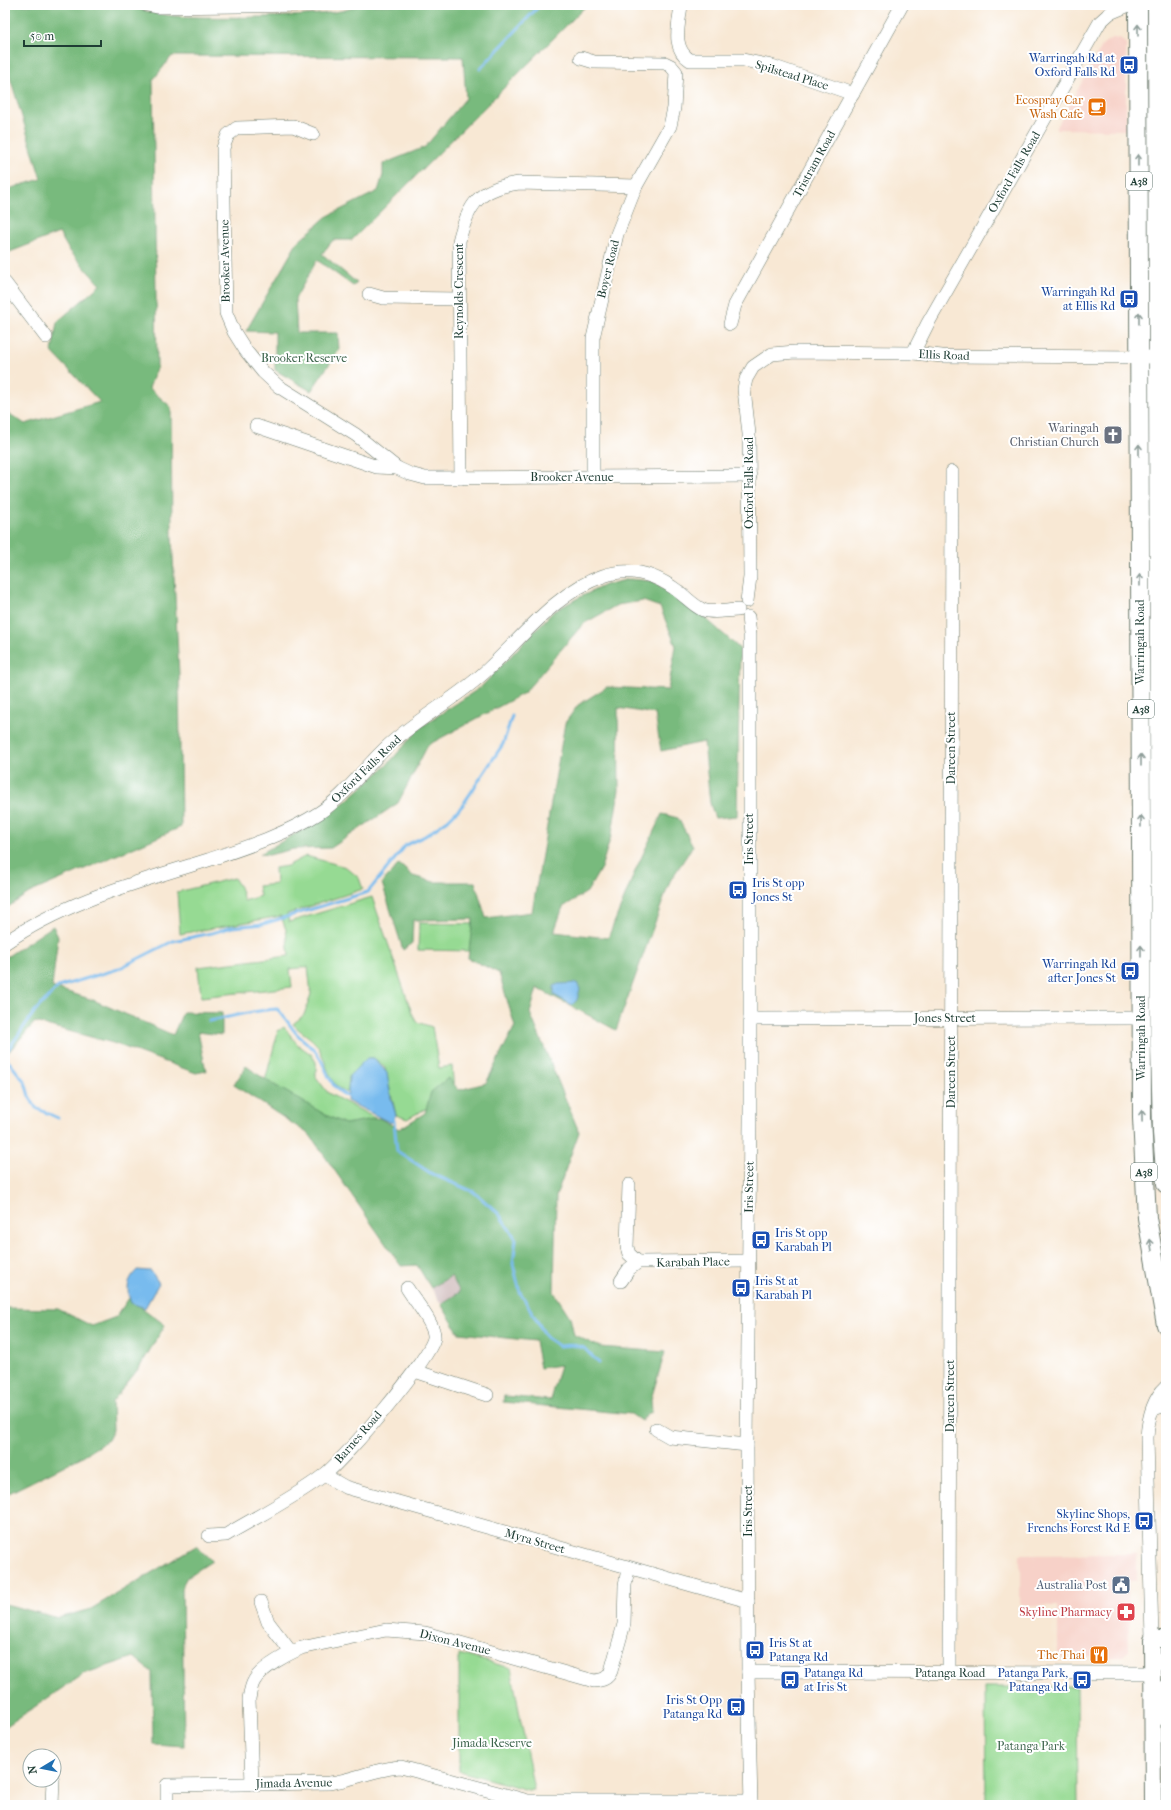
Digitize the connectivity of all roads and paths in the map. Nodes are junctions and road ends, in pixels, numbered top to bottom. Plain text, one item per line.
1 (147, 5) edge
2 (309, 5) edge
3 (681, 5) edge
4 (902, 5) edge
5 (1129, 5) edge
6 (1138, 5) edge
7 (1157, 5) edge
8 (1162, 46) edge
9 (581, 58) dead end
10 (853, 94) junction
11 (313, 134) dead end
12 (636, 186) junction
13 (5, 283) edge
14 (369, 294) dead end
15 (459, 299) junction
16 (730, 324) dead end
17 (46, 337) dead end
18 (913, 353) junction
19 (1162, 356) edge
20 (1139, 357) junction
21 (753, 367) joint
22 (256, 426) dead end
23 (397, 468) junction
24 (952, 472) dead end
25 (750, 476) junction
26 (593, 477) junction
27 (461, 478) junction
28 (744, 609) junction
29 (1162, 628) edge
30 (5, 943) edge
31 (750, 1018) junction
32 (951, 1018) junction
33 (1141, 1018) junction
34 (1166, 1184) edge
35 (629, 1185) dead end
36 (748, 1261) junction
37 (638, 1262) junction
38 (621, 1281) dead end
39 (407, 1288) dead end
40 (1166, 1325) edge
41 (415, 1371) junction
42 (1166, 1387) edge
43 (488, 1395) dead end
44 (1166, 1404) edge
45 (1153, 1409) junction
46 (656, 1429) dead end
47 (747, 1445) junction
48 (324, 1475) junction
49 (209, 1536) dead end
50 (628, 1569) junction
51 (748, 1601) junction
52 (261, 1602) dead end
53 (1159, 1639) edge
54 (291, 1652) junction
55 (748, 1672) junction
56 (949, 1673) junction
57 (1152, 1673) junction
58 (1166, 1687) edge
59 (1153, 1754) junction
60 (252, 1784) junction
61 (53, 1788) edge
62 (751, 1803) edge
63 (52, 1805) edge
64 (167, 1805) edge
65 (1153, 1805) edge

1 - 2 street
3 - 10 street, Spilstead Place
4 - 10 street, Tristram Road
5 - 18 street, Oxford Falls Road
20 -> 6 highway, Warringah Road / A38
7 - 8 highway, Warringah Road / A38
8 - 19 highway, Warringah Road / A38
9 - 12 street, Boyer Road
10 - 16 street, Tristram Road
11 - 23 street, Brooker Avenue
12 - 15 street, Reynolds Crescent
12 - 26 street, Boyer Road
13 - 17 street
14 - 15 street
15 - 27 street, Reynolds Crescent
18 - 20 street, Ellis Road
18 - 21 street, Ellis Road
19 - 20 street, Ellis Road
19 - 29 highway, Warringah Road / A38
33 -> 20 highway, Warringah Road / A38
21 - 25 street, Oxford Falls Road
22 - 23 street, Brooker Avenue
23 - 27 street, Brooker Avenue
24 - 32 street, Dareen Street
25 - 26 street, Brooker Avenue
25 - 28 street, Oxford Falls Road
26 - 27 street, Brooker Avenue
28 - 30 street, Oxford Falls Road
28 - 31 street, Iris Street
29 - 34 highway, Warringah Road / A38
31 - 32 street, Jones Street
31 - 36 street, Iris Street
32 - 33 street, Jones Street
32 - 56 street, Dareen Street
40 -> 33 highway, Warringah Road / A38
35 - 37 street
36 - 37 street, Karabah Place
36 - 47 street, Iris Street
37 - 38 street
39 - 41 street, Barnes Road
41 - 43 street
41 - 48 street, Barnes Road
42 - 45 street
44 - 45 street
45 - 53 street
46 - 47 street
47 - 51 street, Iris Street
48 - 49 street, Barnes Road
48 - 50 street, Myra Street
50 - 51 street, Myra Street
50 - 54 street, Dixon Avenue
51 - 55 street, Iris Street
52 - 54 street
53 - 57 main road
54 - 60 street, Dixon Avenue
55 - 56 street, Patanga Road
55 - 62 street, Iris Street
56 - 57 street, Patanga Road
57 - 59 main road
58 - 59 main road
59 - 65 main road
60 - 62 street, Jimada Avenue
60 - 64 street, Jimada Avenue
61 - 63 street

